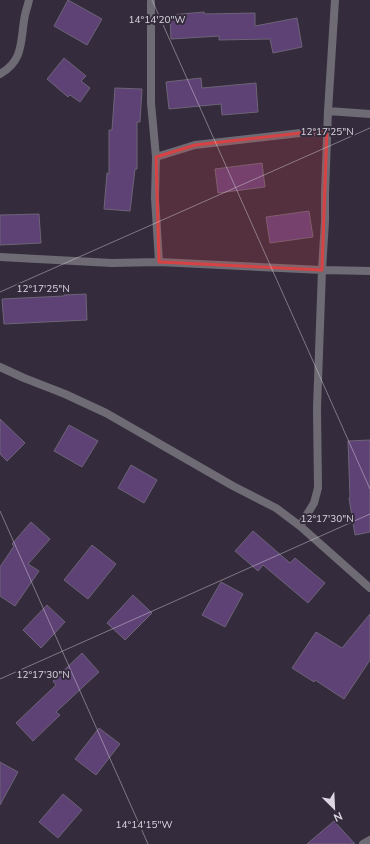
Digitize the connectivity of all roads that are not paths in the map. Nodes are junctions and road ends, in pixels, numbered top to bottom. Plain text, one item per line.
1 (29, 0) edge
2 (152, 0) edge
3 (335, 0) edge
4 (0, 74) edge
5 (328, 111) junction
6 (370, 114) edge
7 (327, 130) junction
8 (156, 157) junction
9 (0, 257) edge
10 (159, 262) junction
11 (322, 270) junction
12 (370, 271) edge
13 (0, 367) edge
14 (300, 526) junction
15 (370, 588) edge
16 (370, 840) edge
17 (363, 844) edge

1 - 4 street
2 - 8 street
3 - 5 street
5 - 6 street
5 - 7 street
7 - 8 street
7 - 11 street
8 - 10 street
9 - 10 street
10 - 11 street
11 - 12 street
11 - 14 street
13 - 14 street
14 - 15 street
16 - 17 street

